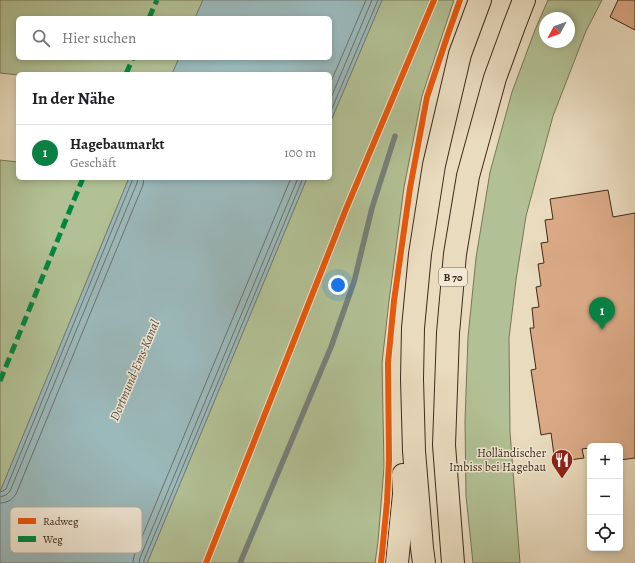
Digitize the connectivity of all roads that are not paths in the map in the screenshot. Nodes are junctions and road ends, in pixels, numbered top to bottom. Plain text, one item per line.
1 (480, 0) edge
2 (524, 0) edge
3 (417, 286) junction
4 (397, 563) edge
5 (424, 563) edge
6 (453, 563) edge

1 - 3 highway
2 - 6 highway, B 70
3 - 4 highway
3 - 5 highway

